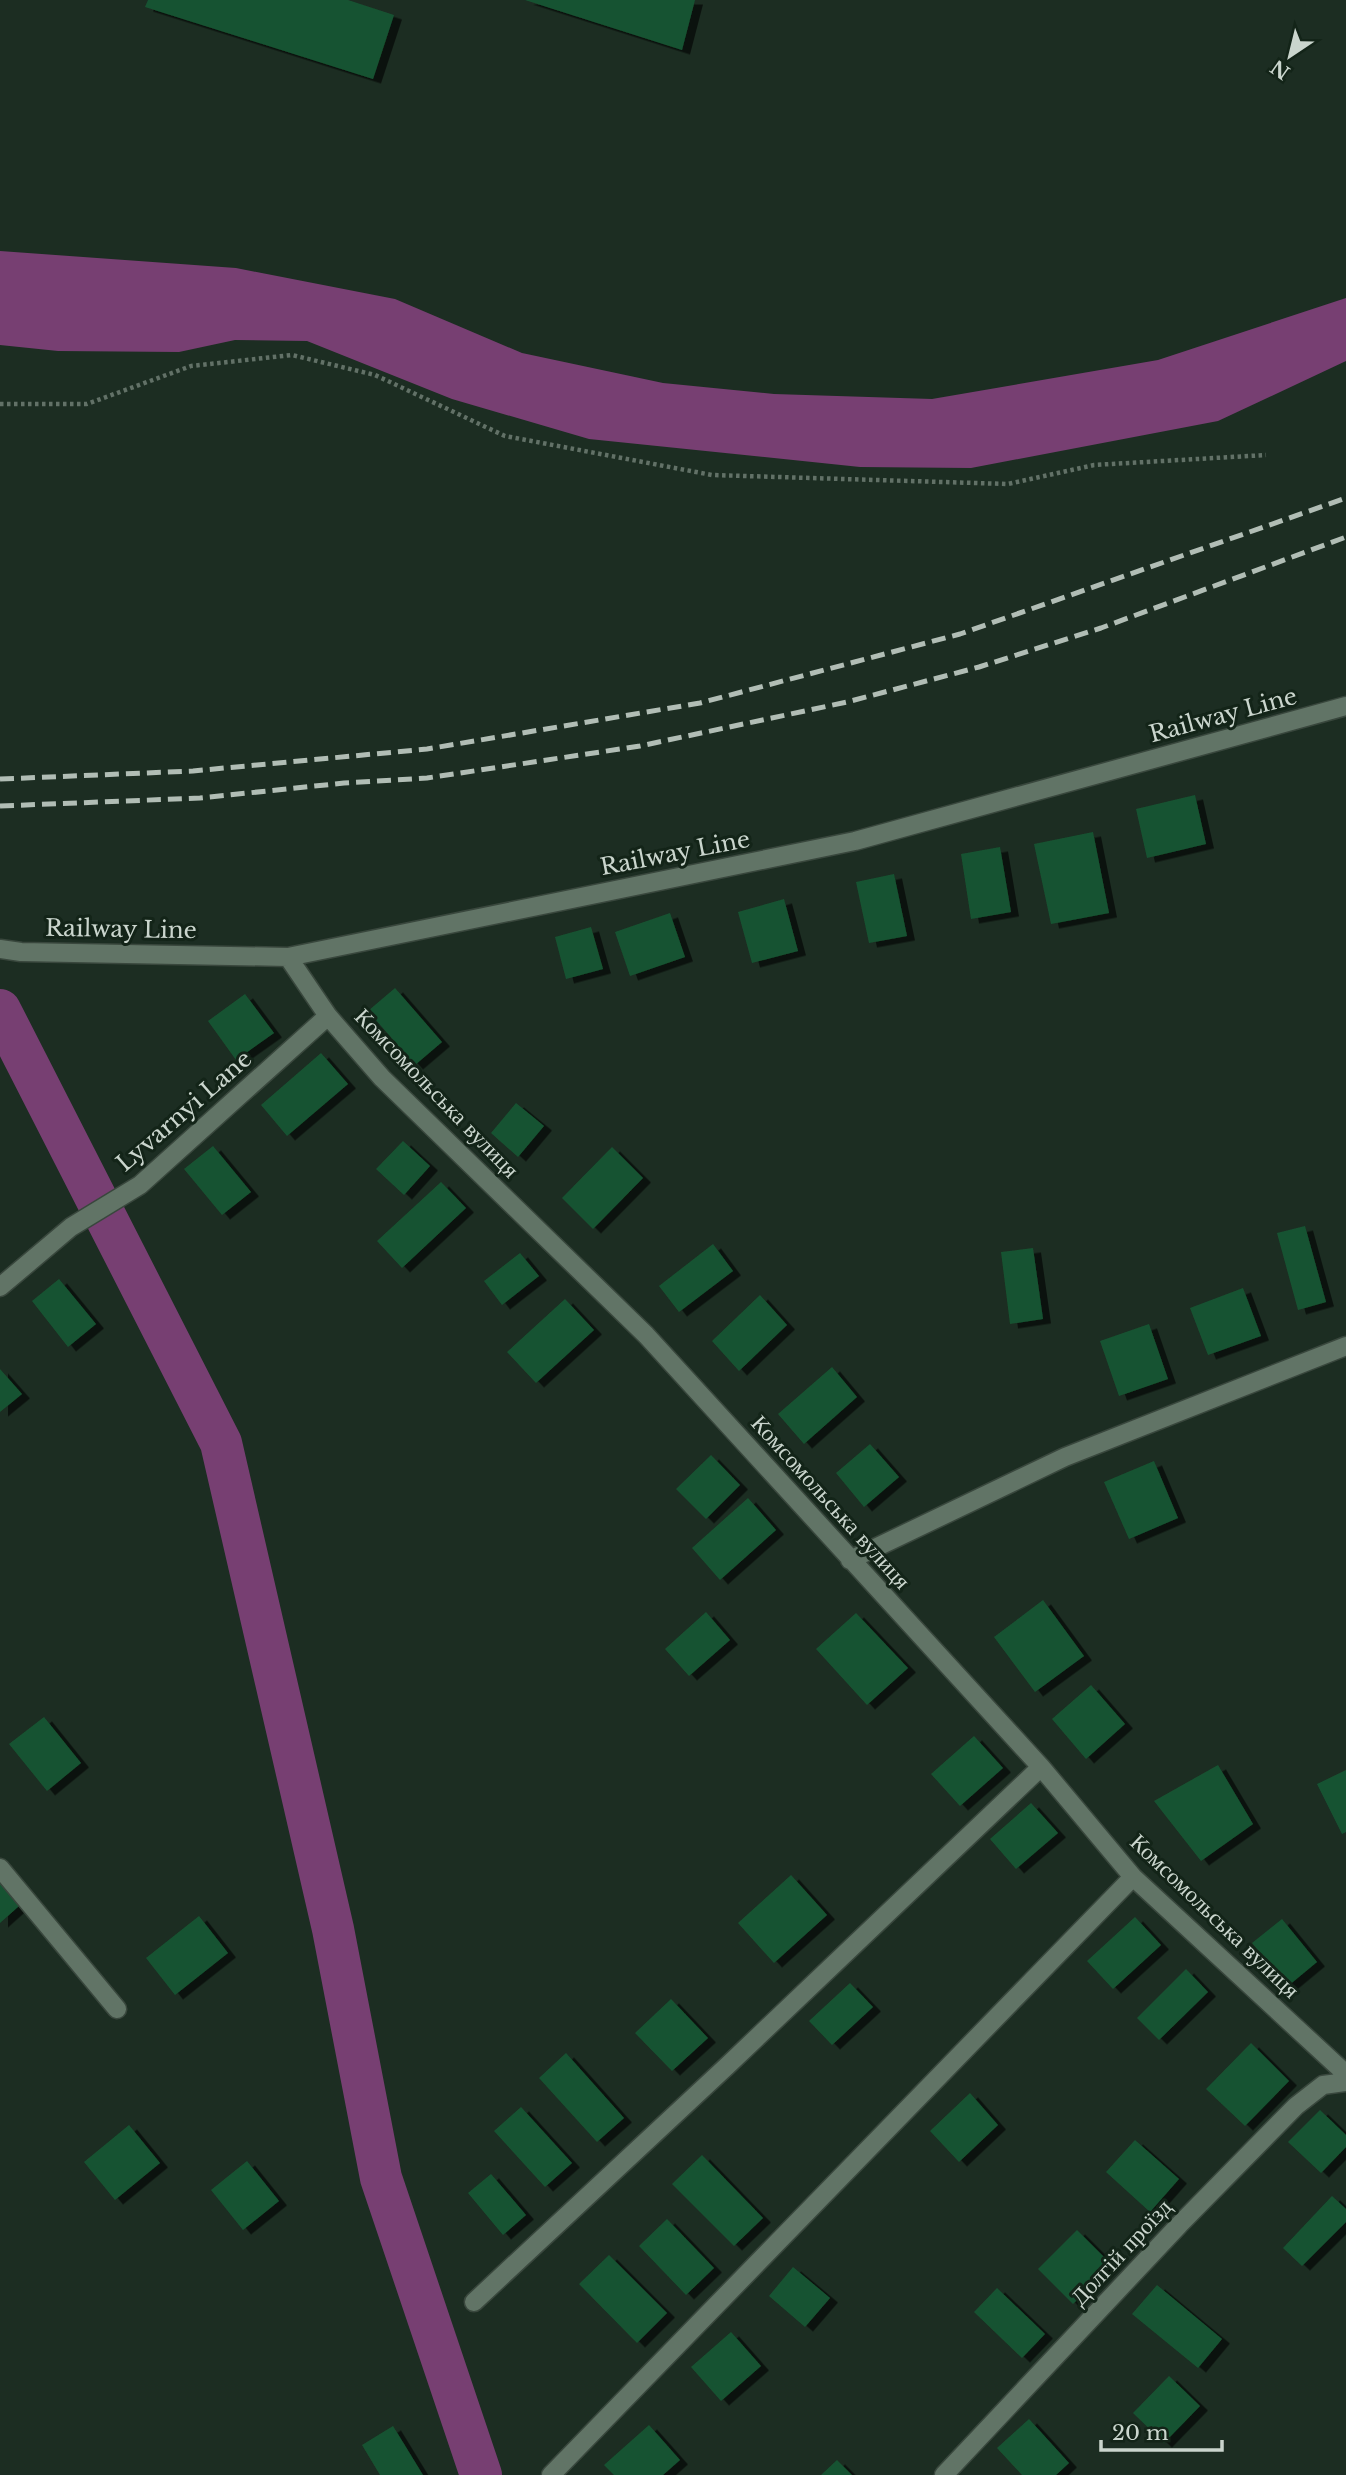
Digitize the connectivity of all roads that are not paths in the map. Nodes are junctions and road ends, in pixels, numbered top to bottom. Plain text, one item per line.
1 (1346, 706) edge
2 (0, 949) edge
3 (288, 957) junction
4 (328, 1016) junction
5 (0, 1287) edge
6 (1346, 1346) edge
7 (850, 1560) junction
8 (1041, 1767) junction
9 (0, 1868) edge
10 (1133, 1877) junction
11 (117, 2009) dead end
12 (1346, 2074) edge
13 (1346, 2082) edge
14 (474, 2302) dead end
15 (554, 2474) edge
16 (944, 2475) edge

1 - 3 street, Railway Line
2 - 3 street, Railway Line
3 - 4 street, Комсомольська вулиця
4 - 5 street, Lyvarnyi Lane
4 - 7 street, Комсомольська вулиця
6 - 7 street
7 - 8 street, Комсомольська вулиця
8 - 10 street, Комсомольська вулиця
8 - 14 street
9 - 11 street
10 - 12 street, Комсомольська вулиця
10 - 15 street
13 - 16 street, Долгій проїзд

